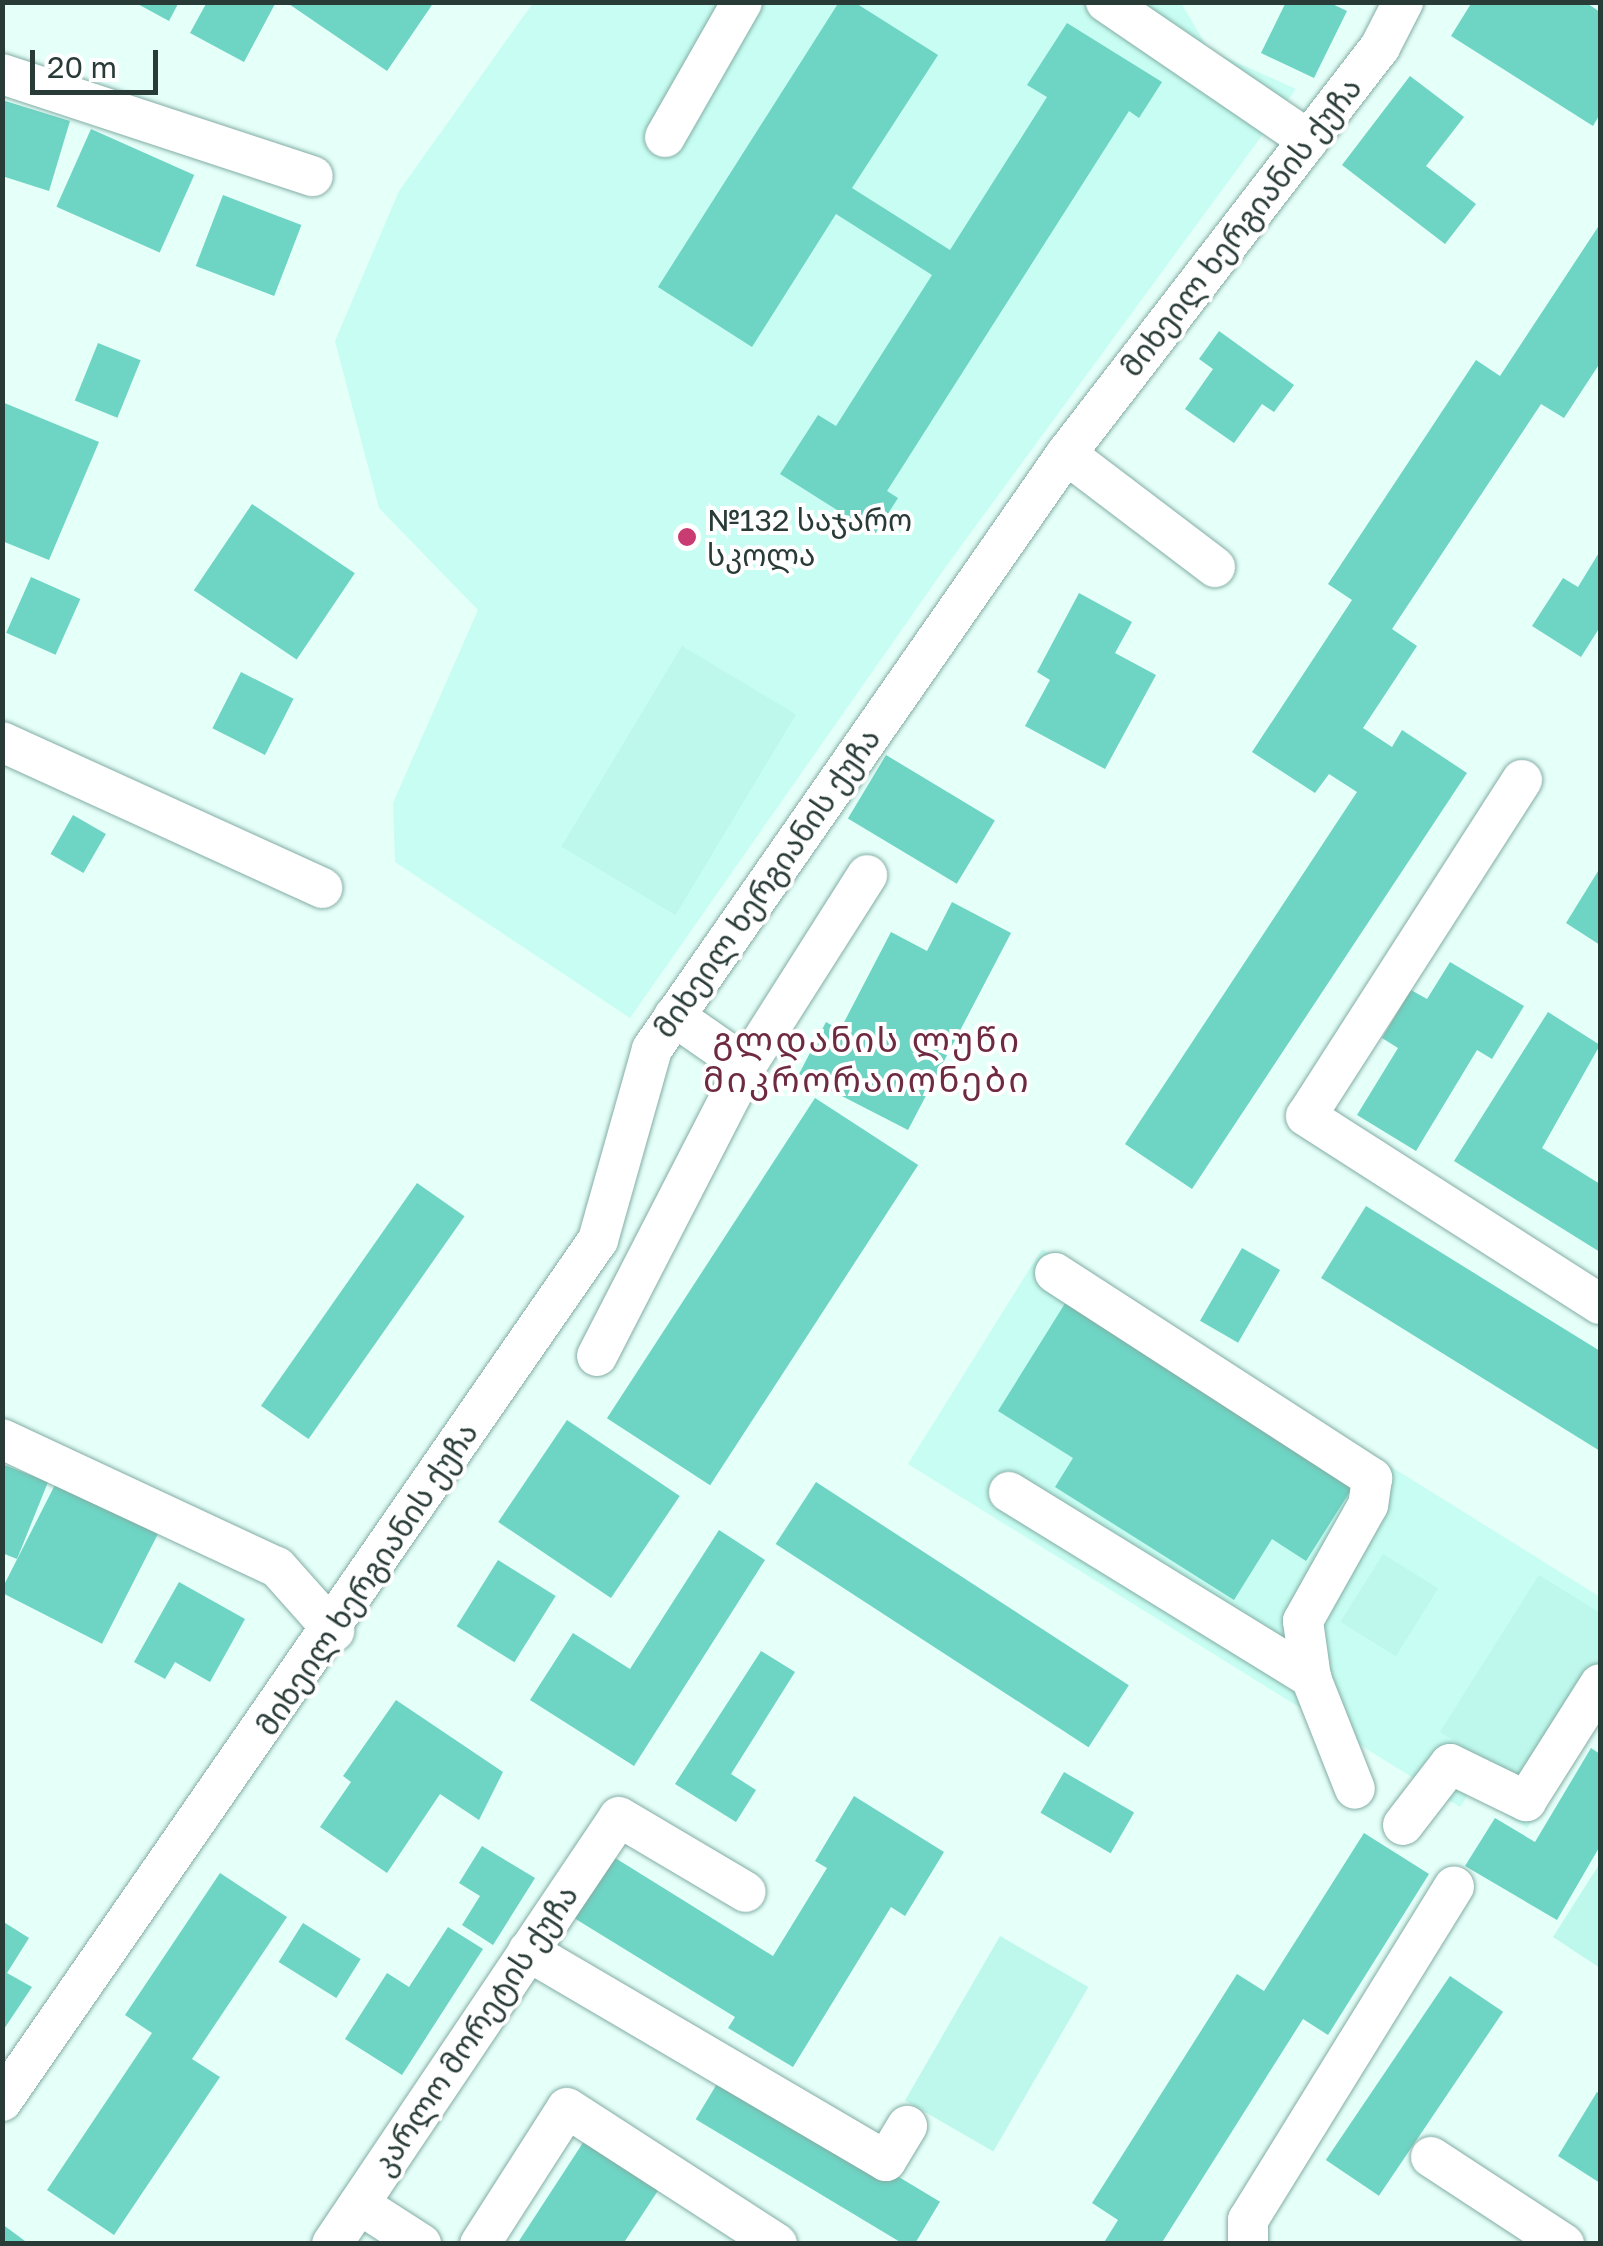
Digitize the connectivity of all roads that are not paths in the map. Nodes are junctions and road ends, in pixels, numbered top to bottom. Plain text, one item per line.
1 (742, 2) edge
2 (1106, 2) edge
3 (1404, 2) edge
4 (2, 74) edge
5 (666, 137) dead end
6 (1308, 140) junction
7 (313, 176) dead end
8 (1066, 454) junction
9 (1215, 567) dead end
10 (2, 742) edge
11 (1522, 780) dead end
12 (867, 875) dead end
13 (322, 888) dead end
14 (674, 1016) junction
15 (746, 1066) junction
16 (1055, 1272) dead end
17 (1600, 1304) edge
18 (597, 1356) dead end
19 (2, 1438) edge
20 (1008, 1492) dead end
21 (334, 1631) junction
22 (1311, 1678) junction
23 (1600, 1684) edge
24 (1355, 1789) dead end
25 (1403, 1824) dead end
26 (1454, 1887) dead end
27 (746, 1892) dead end
28 (528, 1950) junction
29 (2, 2101) edge
30 (907, 2126) dead end
31 (1430, 2157) dead end
32 (359, 2204) junction
33 (332, 2244) edge
34 (422, 2244) edge
35 (480, 2244) edge
36 (777, 2244) edge
37 (1248, 2244) edge
38 (1564, 2244) edge

1 - 5 street
2 - 6 street
3 - 6 street, მიხეილ ხერგიანის ქუჩა
4 - 7 street
6 - 8 street, მიხეილ ხერგიანის ქუჩა
8 - 9 street
8 - 14 street, მიხეილ ხერგიანის ქუჩა
10 - 13 street
11 - 17 street
12 - 15 street
14 - 15 street
14 - 21 street, მიხეილ ხერგიანის ქუჩა
15 - 18 street
16 - 22 street
19 - 21 street
20 - 22 street
21 - 29 street, მიხეილ ხერგიანის ქუჩა
22 - 24 street
23 - 25 street
26 - 37 street
27 - 28 street, კარლო მორეტის ქუჩა
28 - 30 street
28 - 32 street, კარლო მორეტის ქუჩა
31 - 38 street
32 - 33 street, კარლო მორეტის ქუჩა
32 - 34 street
35 - 36 street

